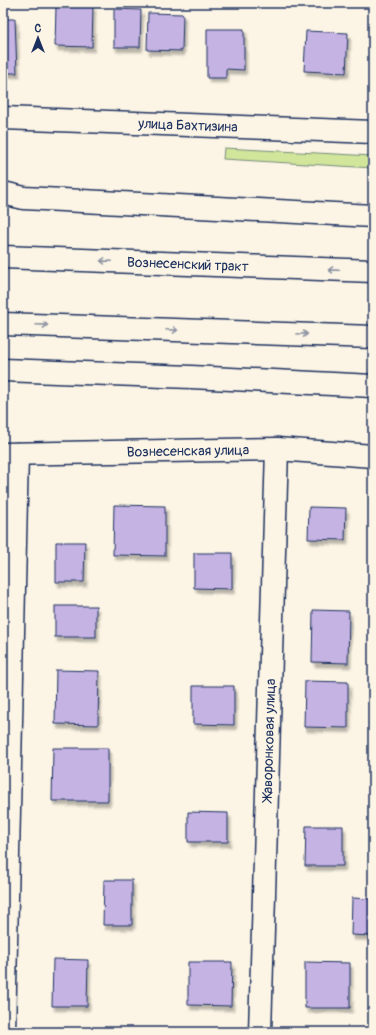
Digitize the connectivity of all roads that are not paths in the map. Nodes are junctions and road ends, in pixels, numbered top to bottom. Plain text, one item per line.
1 (3, 118) edge
2 (373, 132) edge
3 (3, 192) edge
4 (373, 216) edge
5 (3, 257) edge
6 (373, 271) edge
7 (3, 324) edge
8 (373, 337) edge
9 (3, 370) edge
10 (373, 386) edge
11 (277, 449) junction
12 (10, 454) edge
13 (373, 456) edge
14 (4, 1032) edge
15 (260, 1032) edge

1 - 2 street, улица Бахтизина
3 - 4 street
6 -> 5 street, Вознесенский тракт
7 -> 8 street
9 - 10 street
11 - 12 street, Вознесенская улица
11 - 13 street, Вознесенская улица
11 - 15 street, Жаворонковая улица
12 - 14 street

